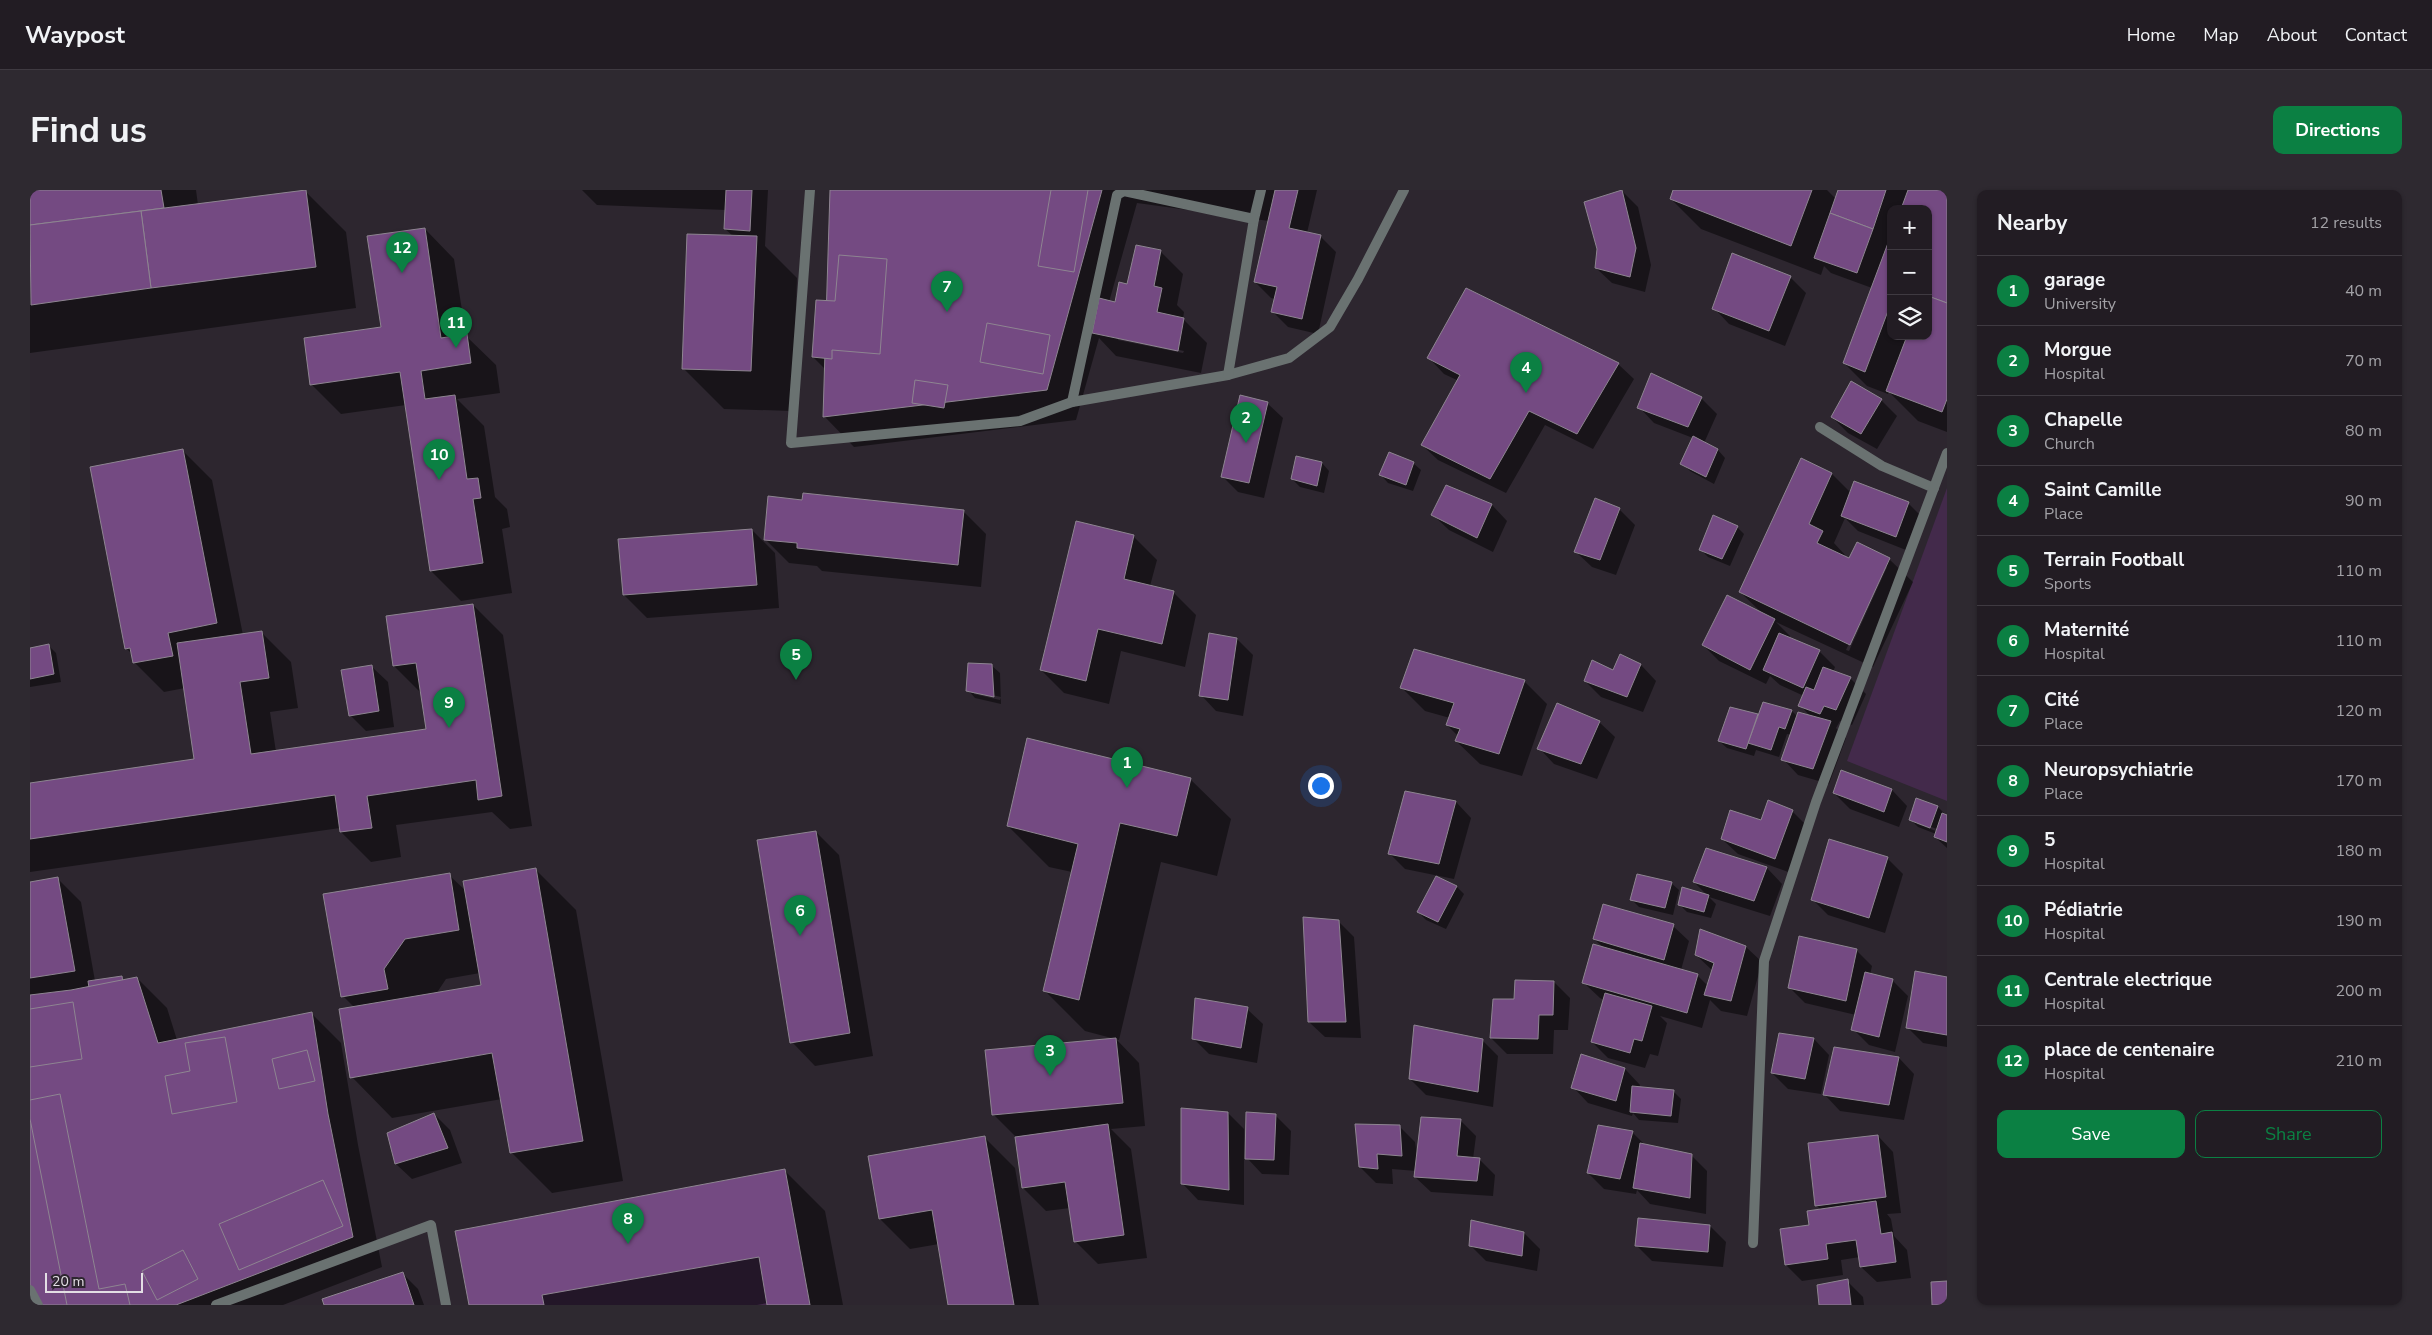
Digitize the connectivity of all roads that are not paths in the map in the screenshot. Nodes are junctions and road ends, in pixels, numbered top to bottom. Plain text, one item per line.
1 (810, 190) edge
2 (1261, 190) edge
3 (1404, 190) edge
4 (1254, 219) junction
5 (1228, 375) junction
6 (1072, 402) junction
7 (1820, 427) dead end
8 (1947, 453) edge
9 (1934, 488) junction
10 (1753, 1243) dead end
11 (30, 1290) edge
12 (38, 1305) edge
13 (216, 1305) edge
14 (446, 1305) edge

1 - 6 street
2 - 4 street
3 - 5 street
4 - 5 street
4 - 6 street
5 - 6 street
7 - 9 street
8 - 9 street
9 - 10 street
11 - 12 street
13 - 14 street

